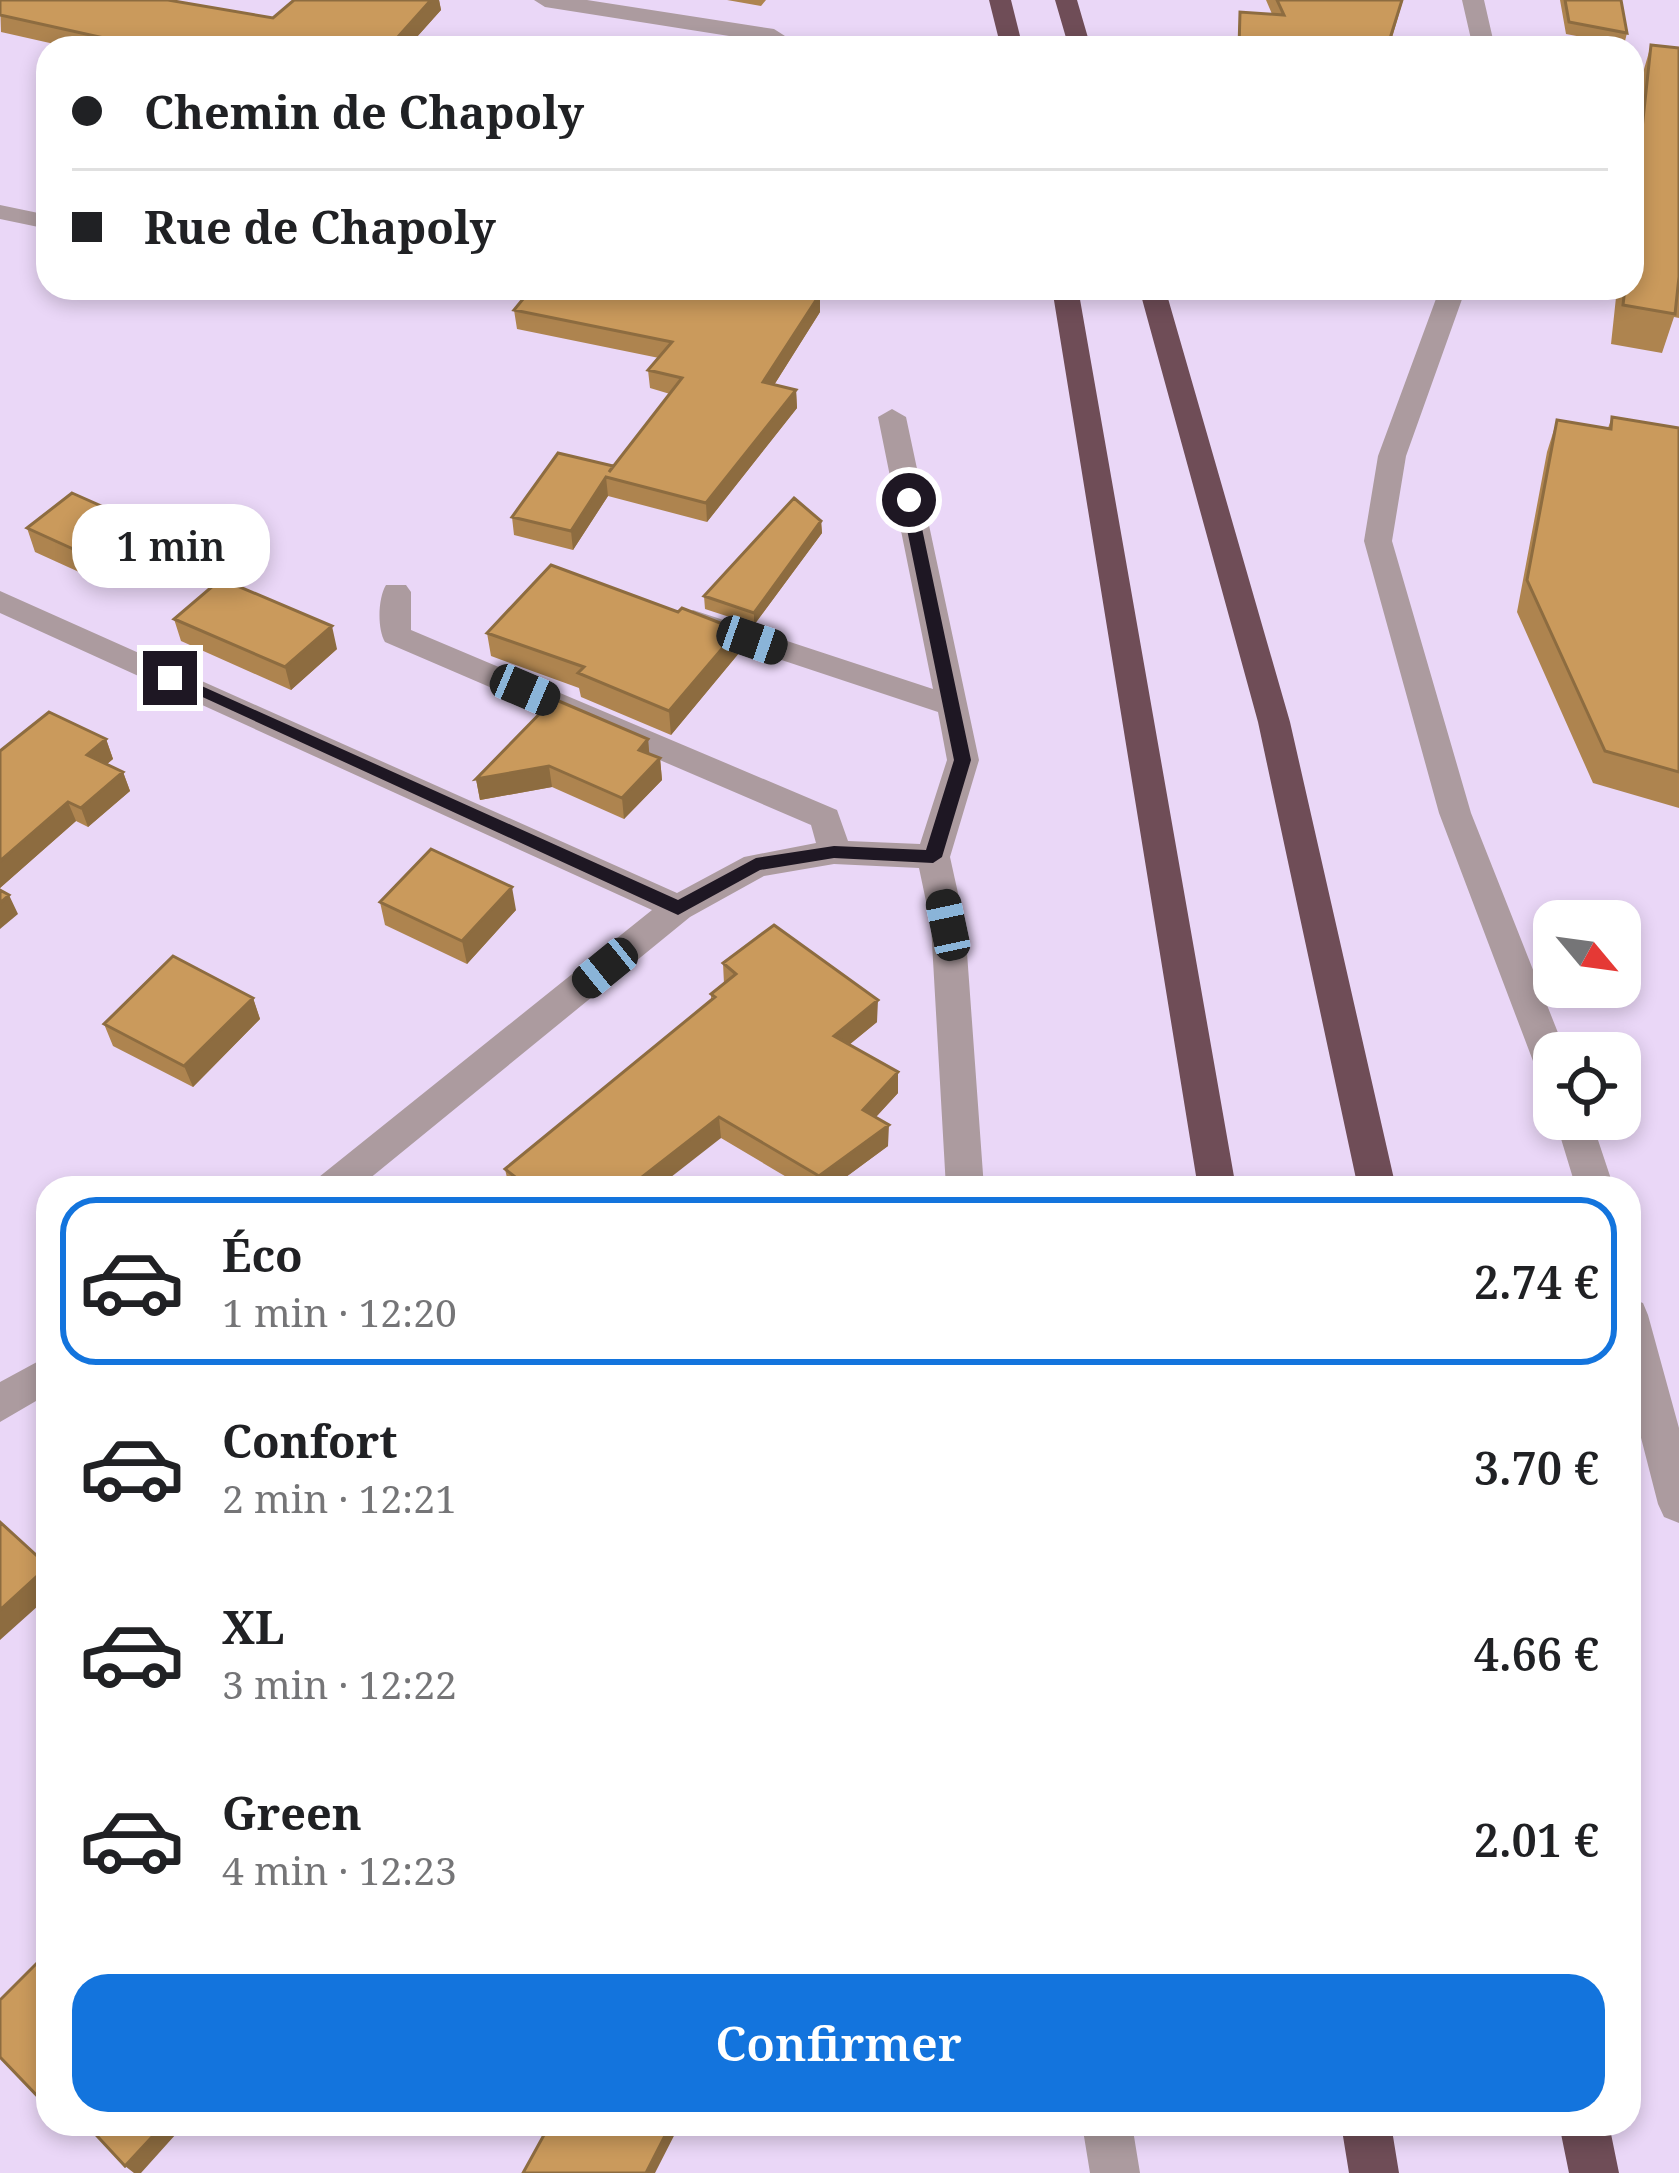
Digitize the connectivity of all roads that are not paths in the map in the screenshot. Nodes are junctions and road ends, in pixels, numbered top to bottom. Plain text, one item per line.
1 (545, 0) edge
2 (1000, 0) edge
3 (1066, 0) edge
4 (1473, 0) edge
5 (774, 36) dead end
6 (1009, 36) edge
7 (1076, 36) edge
8 (1481, 36) edge
9 (0, 212) edge
10 (36, 220) edge
11 (1067, 300) edge
12 (1156, 300) edge
13 (1449, 300) edge
14 (892, 417) dead end
15 (396, 592) dead end
16 (0, 601) edge
17 (654, 607) edge
18 (952, 706) junction
19 (834, 852) junction
20 (933, 857) junction
21 (678, 908) junction
22 (1540, 1032) edge
23 (1580, 1140) edge
24 (347, 1176) edge
25 (964, 1176) edge
26 (1214, 1176) edge
27 (1374, 1176) edge
28 (1591, 1176) edge
29 (1641, 1360) edge
30 (36, 1381) edge
31 (0, 1404) edge
32 (1679, 1504) edge
33 (1109, 2136) edge
34 (1368, 2136) edge
35 (1586, 2136) edge
36 (1115, 2173) edge
37 (1374, 2173) edge
38 (1594, 2173) edge

1 - 5 street
2 - 6 highway
3 - 7 highway
4 - 8 street
9 - 10 street
11 - 26 highway
12 - 27 highway
13 - 22 street
14 - 18 street
15 - 19 street
16 - 21 street
17 - 18 street
18 - 20 street
19 - 20 street
19 - 21 street
20 - 25 street
21 - 24 street
23 - 28 street
29 - 32 street
30 - 31 street
33 - 36 street
34 - 37 highway
35 - 38 highway

